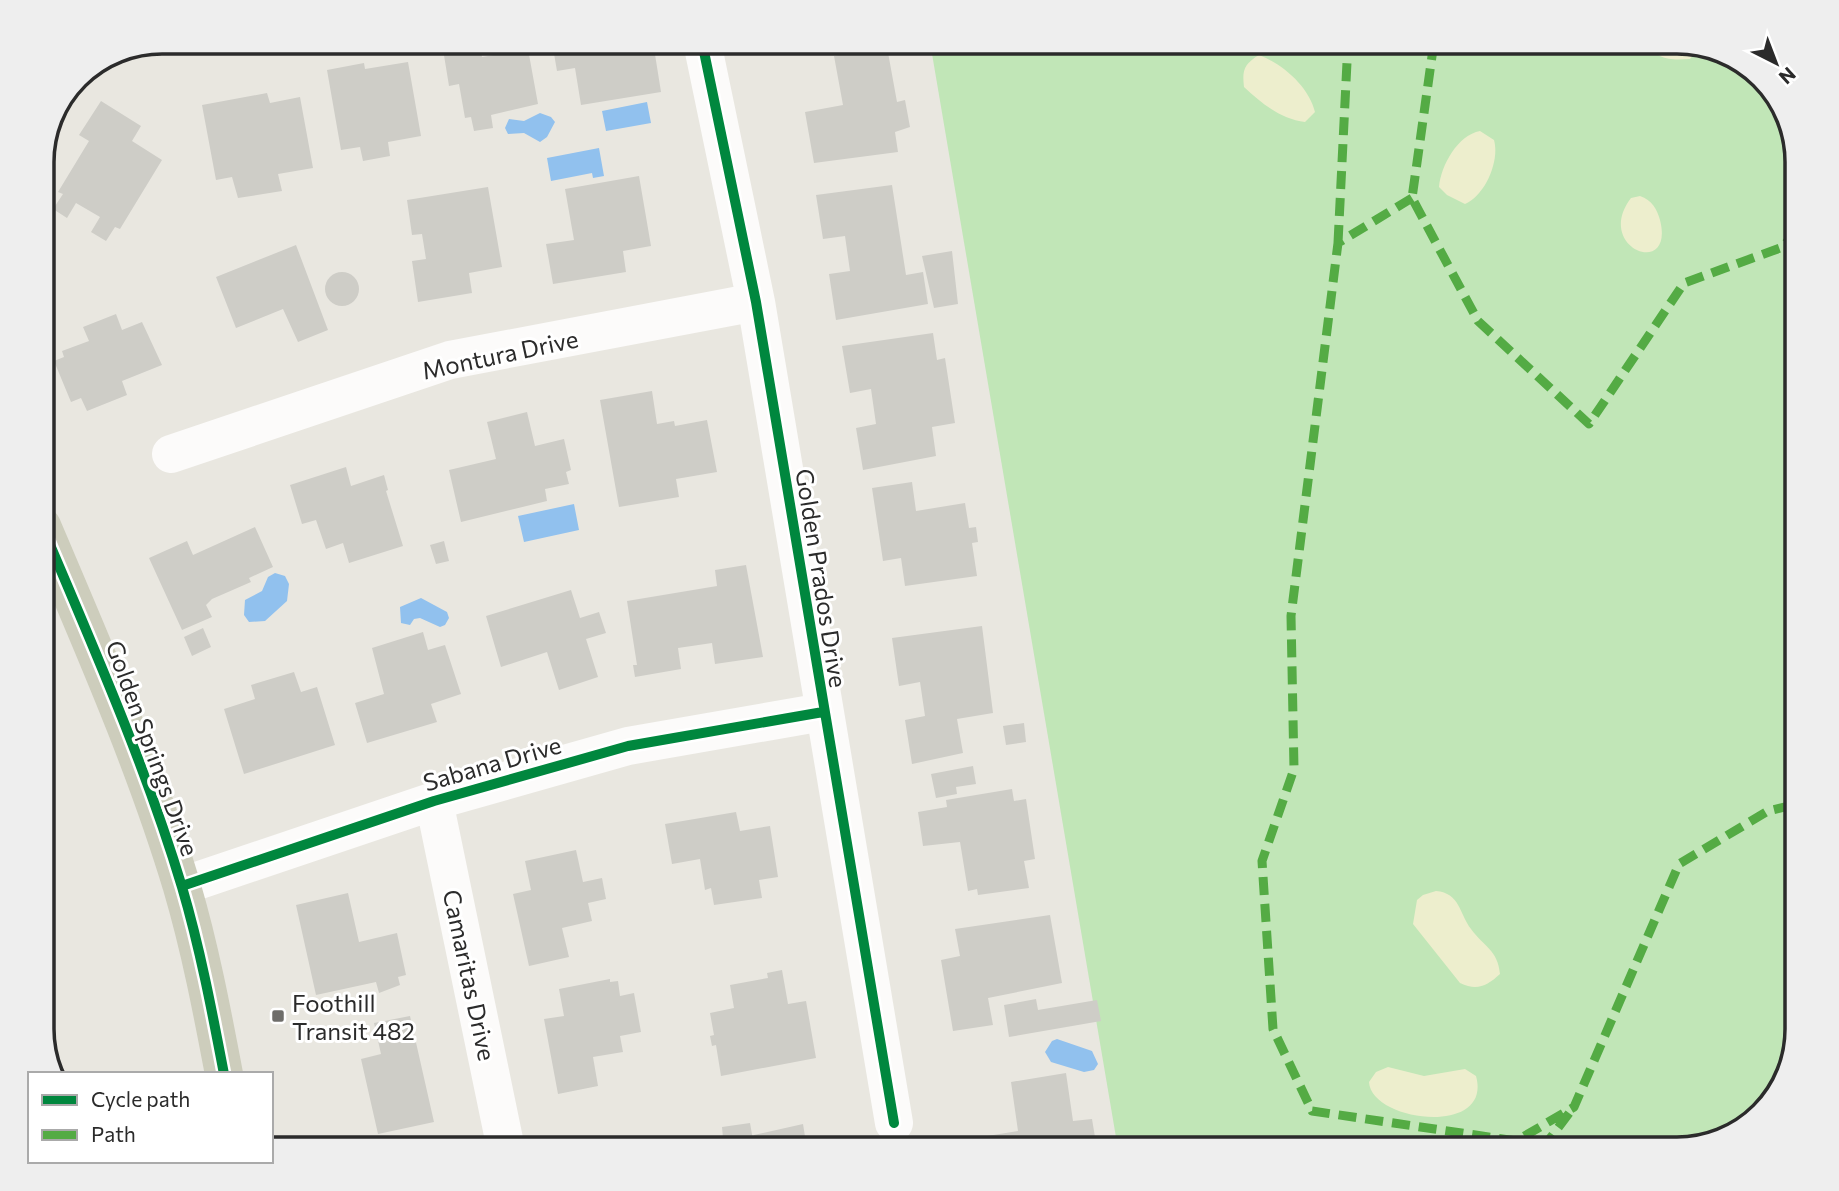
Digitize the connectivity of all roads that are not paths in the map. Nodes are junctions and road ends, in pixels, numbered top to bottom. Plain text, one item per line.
1 (704, 54) edge
2 (756, 302) junction
3 (171, 454) dead end
4 (54, 555) edge
5 (823, 712) junction
6 (434, 801) junction
7 (182, 887) junction
8 (224, 1072) edge
9 (894, 1123) dead end
10 (504, 1137) edge

1 - 2 street, Golden Prados Drive
2 - 3 street, Montura Drive
2 - 5 street, Golden Prados Drive
4 - 7 main road, Golden Springs Drive
5 - 6 street, Sabana Drive
5 - 9 street, Golden Prados Drive
6 - 7 street, Sabana Drive
6 - 10 street, Camaritas Drive
7 - 8 main road, Golden Springs Drive

